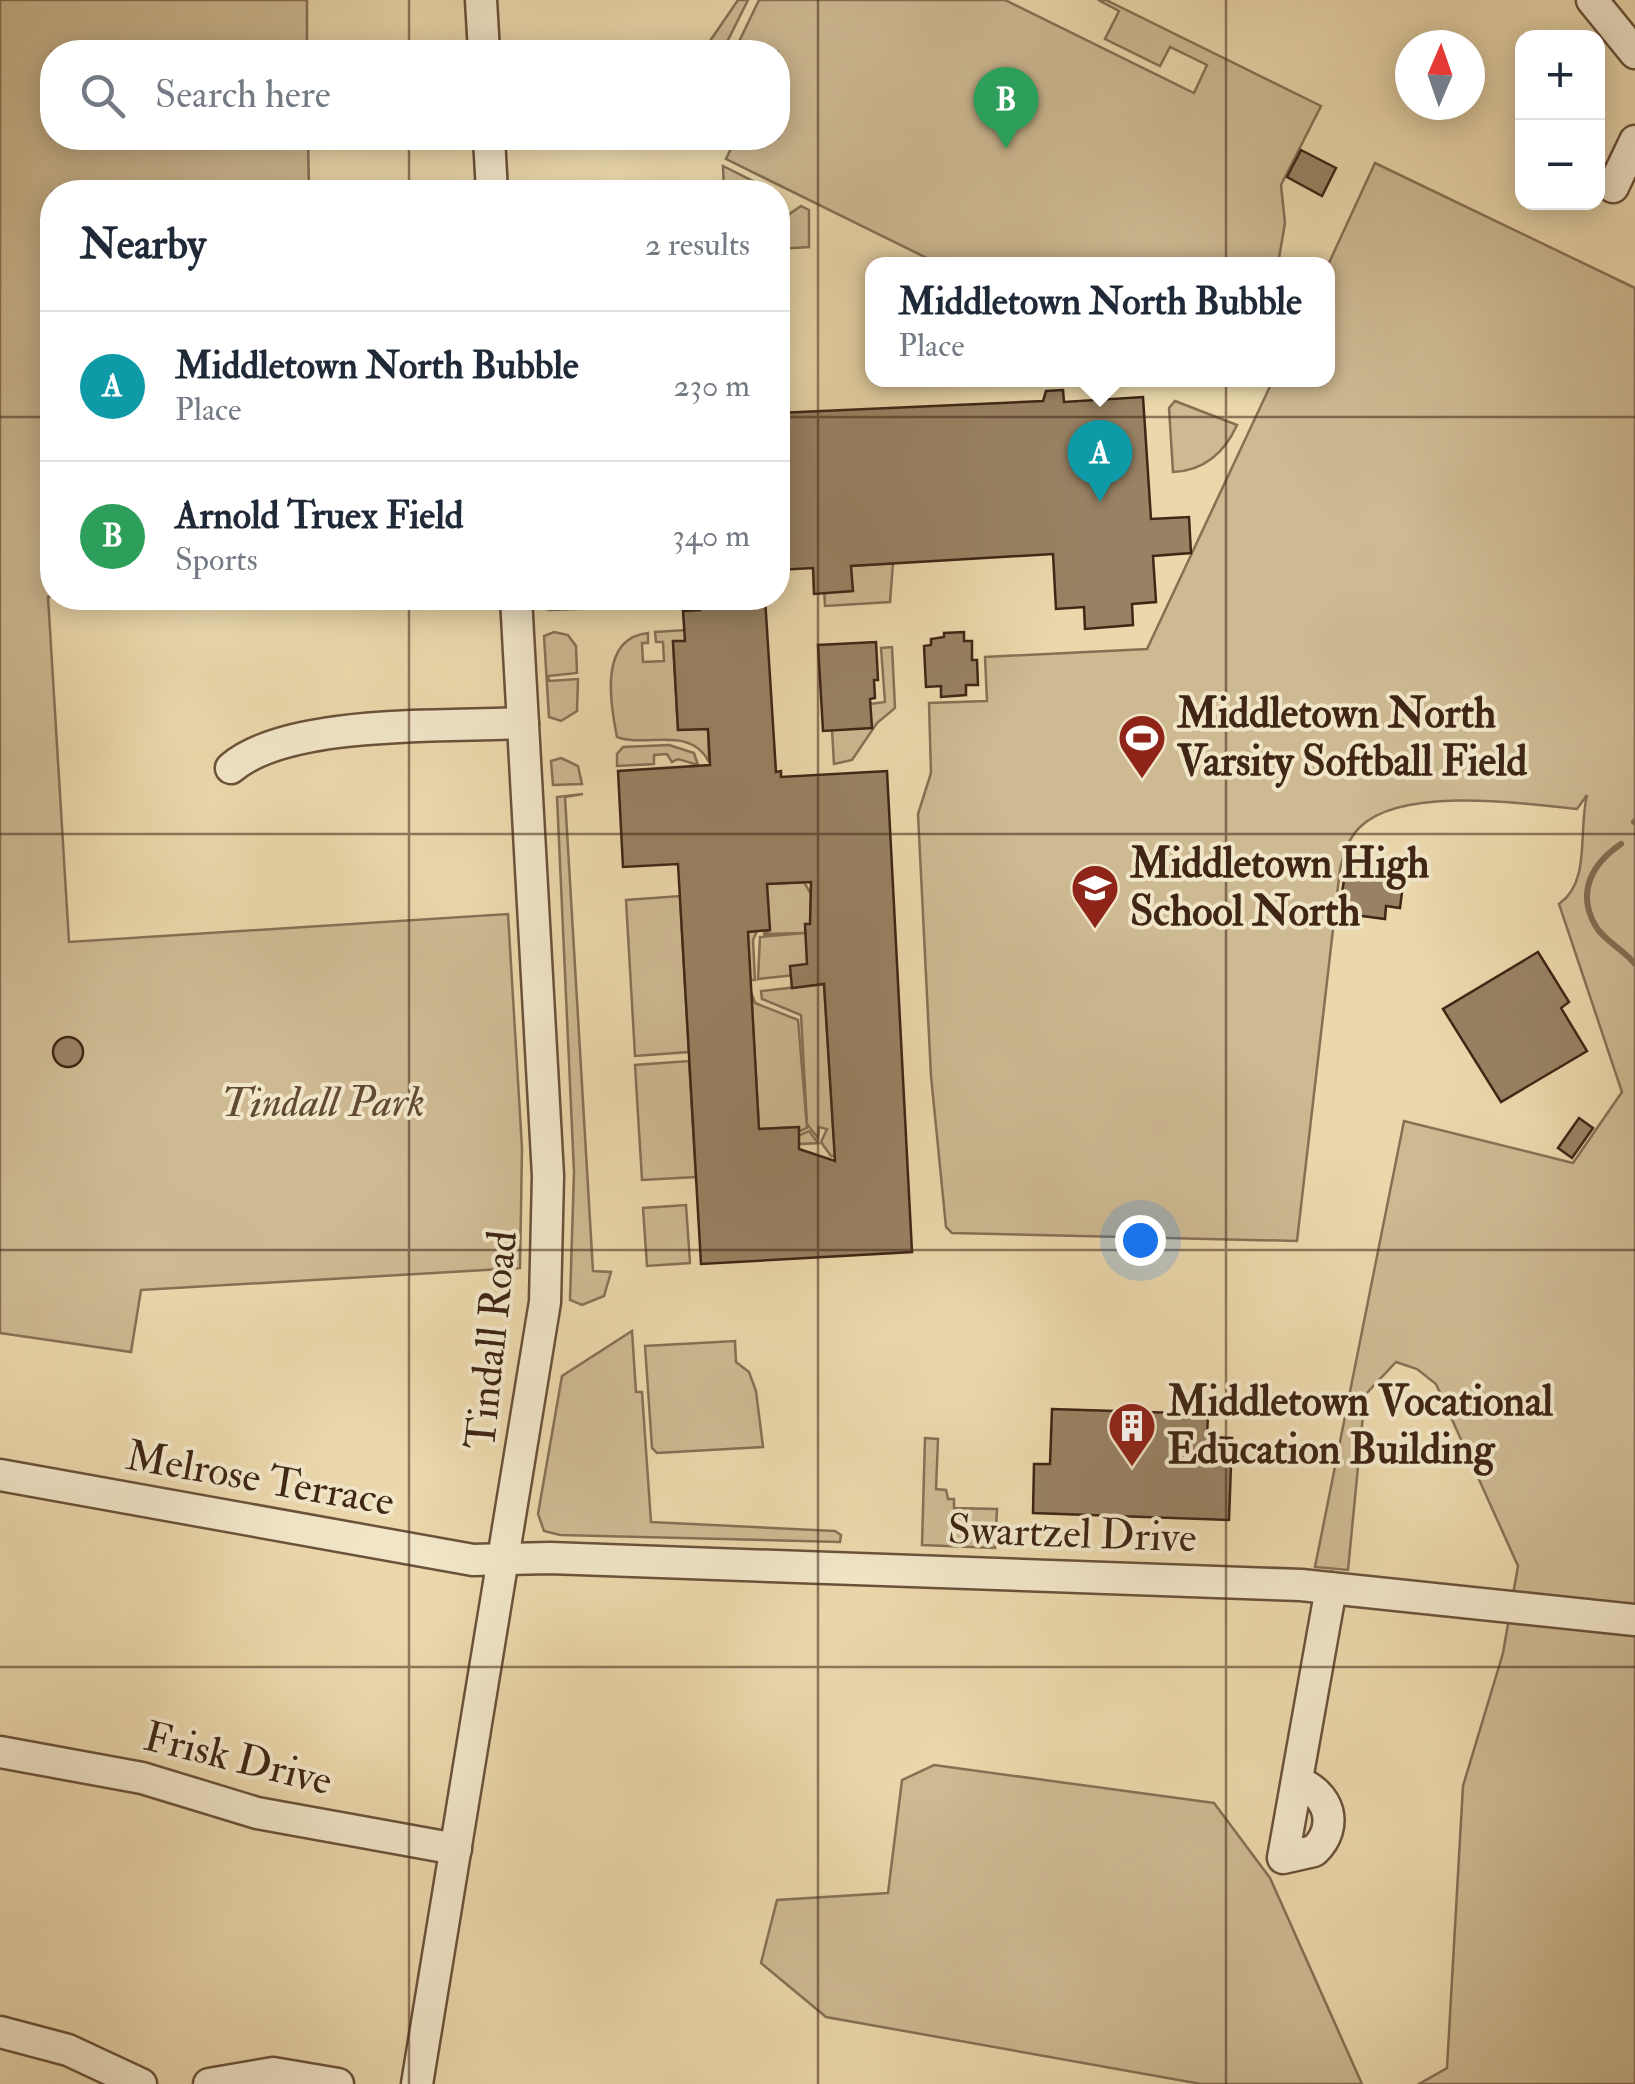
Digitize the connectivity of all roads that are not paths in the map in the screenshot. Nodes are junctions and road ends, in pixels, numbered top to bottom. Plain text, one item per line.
1 (481, 0) edge
2 (1592, 0) edge
3 (483, 40) edge
4 (1635, 53) edge
5 (1635, 141) edge
6 (490, 150) edge
7 (491, 180) edge
8 (1613, 186) dead end
9 (517, 610) edge
10 (523, 722) junction
11 (230, 768) dead end
12 (0, 1475) edge
13 (505, 1559) junction
14 (1331, 1588) junction
15 (1635, 1620) edge
16 (0, 1752) edge
17 (1296, 1782) dead end
18 (456, 1849) junction
19 (0, 2032) edge
20 (141, 2084) edge
21 (209, 2084) edge
22 (338, 2084) edge
23 (417, 2084) edge

1 - 3 street
2 - 4 street
5 - 8 street
6 - 7 street
9 - 10 street, Tindall Road
10 - 11 street
10 - 13 street, Tindall Road
12 - 13 street, Melrose Terrace
13 - 14 street, Swartzel Drive
13 - 18 street, Tindall Road
14 - 15 street, Swartzel Drive
14 - 17 street
16 - 18 street, Frisk Drive
18 - 23 street, Tindall Road
19 - 20 street
21 - 22 street

